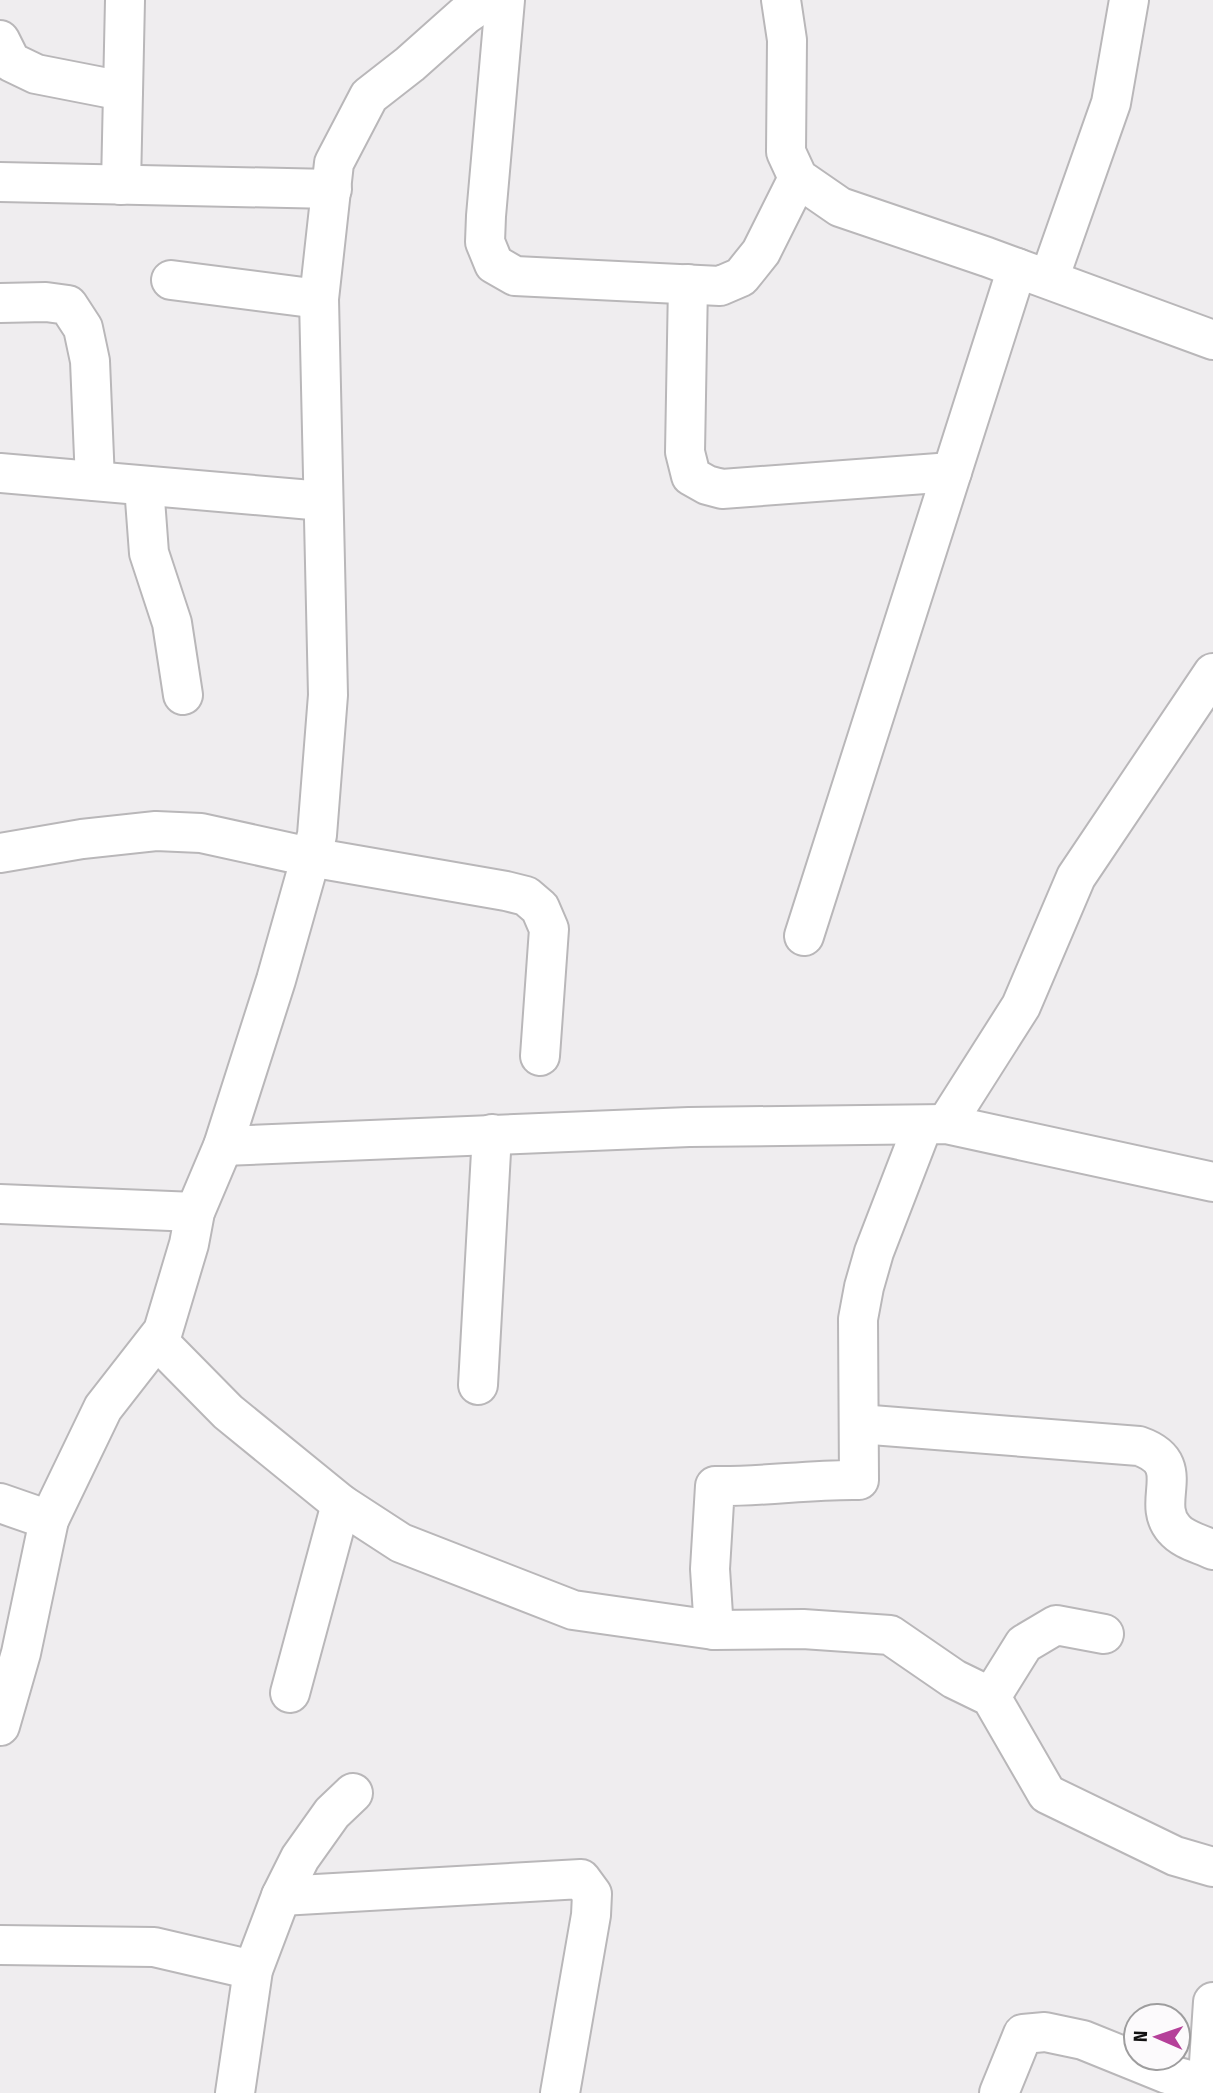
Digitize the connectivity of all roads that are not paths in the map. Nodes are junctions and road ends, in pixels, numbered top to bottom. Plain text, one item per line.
1 (125, 0) edge
2 (487, 0) edge
3 (505, 0) edge
4 (781, 0) edge
5 (1129, 0) edge
6 (0, 40) edge
7 (123, 91) junction
8 (798, 178) junction
9 (0, 182) edge
10 (121, 185) junction
11 (332, 189) junction
12 (1033, 274) junction
13 (171, 280) dead end
14 (688, 284) junction
15 (318, 299) junction
16 (0, 303) edge
17 (1213, 340) edge
18 (952, 472) junction
19 (0, 473) edge
20 (95, 481) junction
21 (144, 486) junction
22 (323, 502) junction
23 (1213, 673) edge
24 (183, 695) dead end
25 (0, 853) edge
26 (310, 857) junction
27 (804, 936) dead end
28 (540, 1056) dead end
29 (934, 1124) junction
30 (492, 1133) junction
31 (223, 1146) junction
32 (1213, 1182) edge
33 (0, 1204) edge
34 (195, 1212) junction
35 (157, 1340) junction
36 (478, 1385) dead end
37 (859, 1423) junction
38 (0, 1503) edge
39 (341, 1504) junction
40 (49, 1520) junction
41 (1213, 1550) edge
42 (714, 1630) junction
43 (1104, 1634) dead end
44 (290, 1693) dead end
45 (991, 1698) junction
46 (0, 1726) edge
47 (353, 1793) dead end
48 (1213, 1867) edge
49 (281, 1896) junction
50 (0, 1945) edge
51 (253, 1970) junction
52 (1213, 2002) edge
53 (1207, 2089) edge
54 (235, 2093) edge
55 (559, 2093) edge
56 (999, 2093) edge

1 - 7 street
2 - 11 street
3 - 14 street
4 - 8 street
5 - 12 street
6 - 7 street
7 - 10 street
8 - 12 street
8 - 14 street
9 - 10 street
10 - 11 street
11 - 15 street
12 - 17 street
12 - 18 street
13 - 15 street
14 - 18 street
15 - 22 street
16 - 20 street
18 - 27 street
19 - 20 street
20 - 21 street
21 - 22 street
21 - 24 street
22 - 26 street
23 - 29 street
25 - 26 street
26 - 28 street
26 - 31 street
29 - 30 street
29 - 32 street
29 - 37 street
30 - 31 street
30 - 36 street
31 - 34 street
33 - 34 street
34 - 35 street
35 - 39 street
35 - 40 street
37 - 41 street
37 - 42 street
38 - 40 street
39 - 42 street
39 - 44 street
40 - 46 street
42 - 45 street
43 - 45 street
45 - 48 street
47 - 49 street
49 - 51 street
49 - 55 street
50 - 51 street
51 - 54 street
52 - 53 street
53 - 56 street

